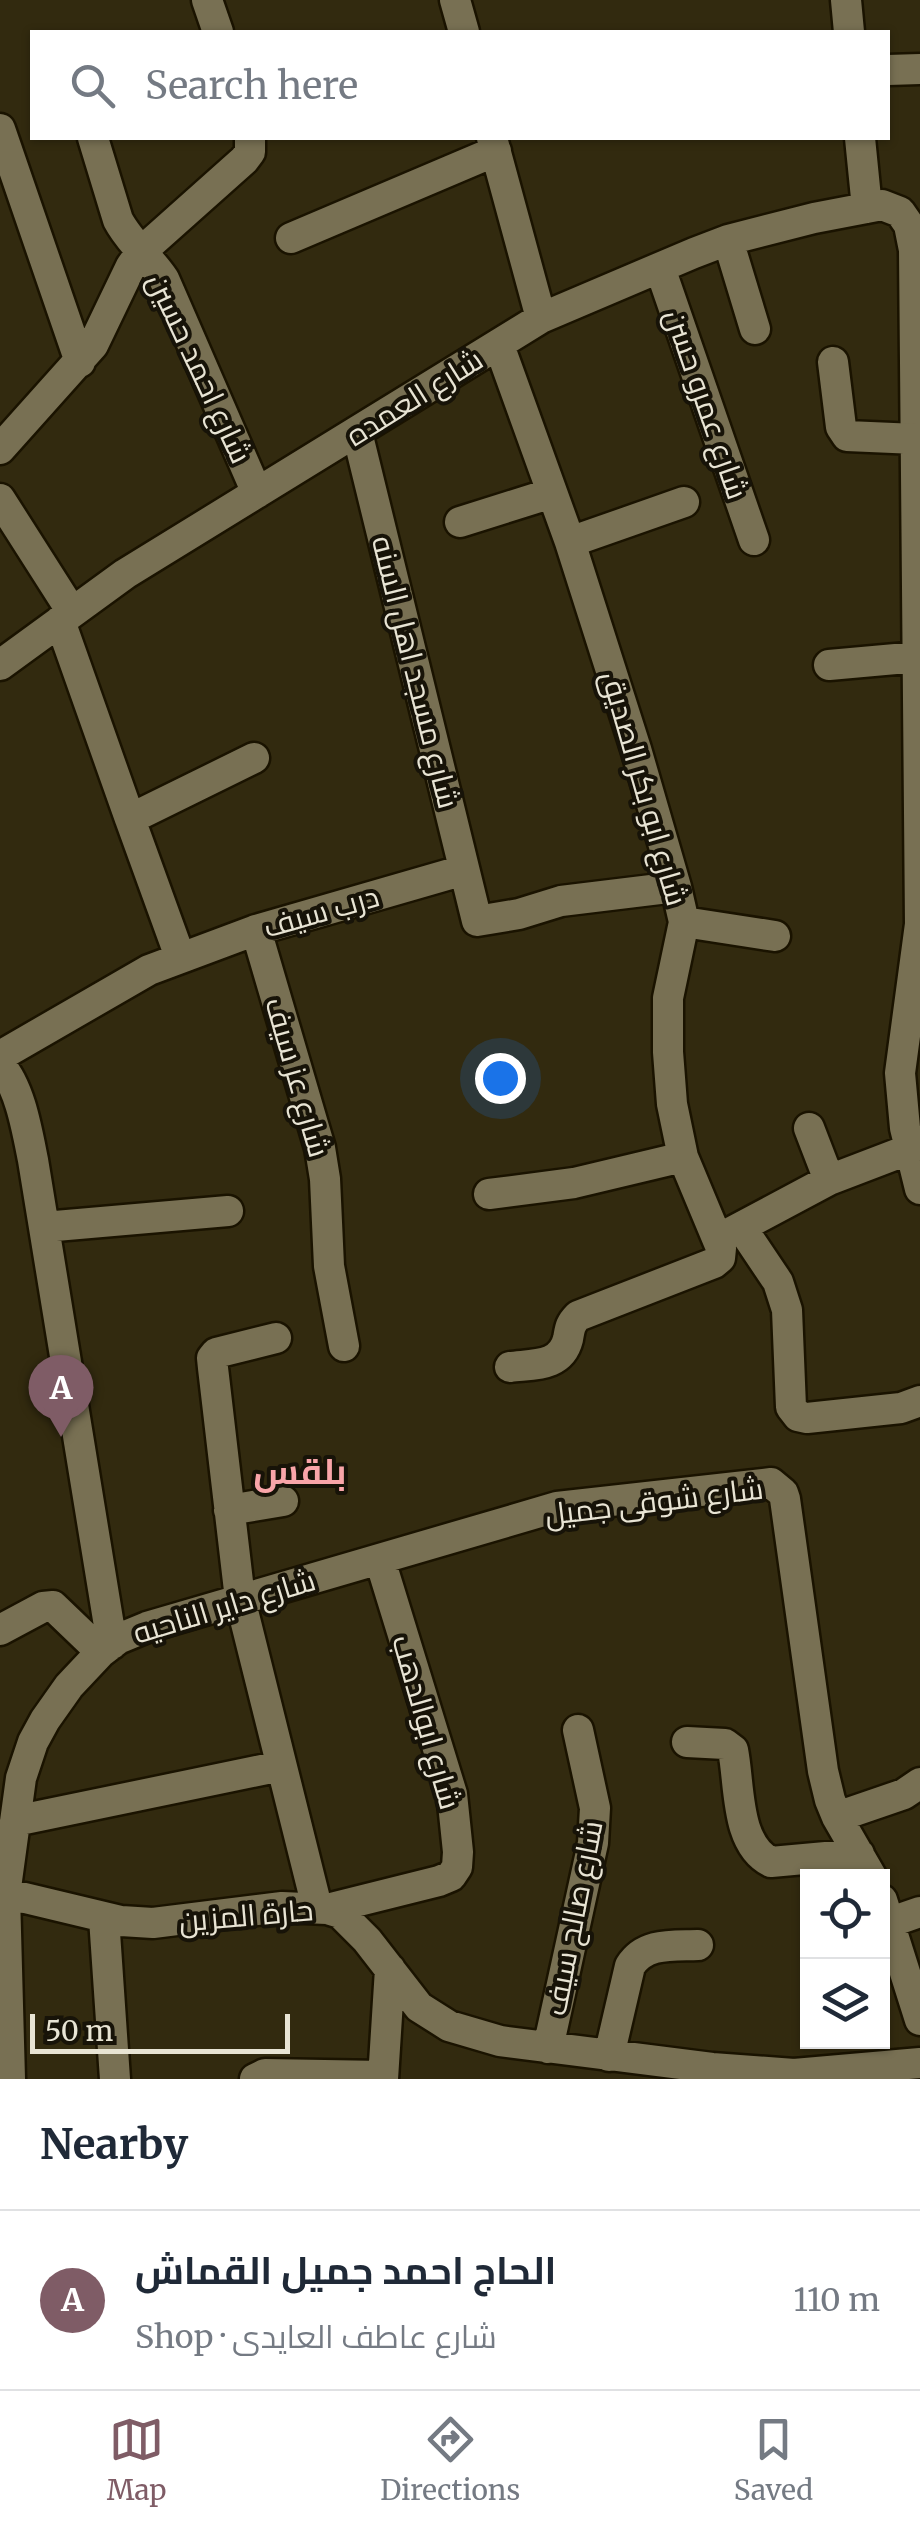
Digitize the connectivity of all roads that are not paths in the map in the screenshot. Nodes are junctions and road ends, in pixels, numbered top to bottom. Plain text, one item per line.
1 (207, 0) edge
2 (455, 0) edge
3 (846, 0) edge
4 (217, 30) edge
5 (463, 30) edge
6 (849, 30) edge
7 (890, 70) edge
8 (920, 70) edge
9 (0, 128) edge
10 (94, 140) edge
11 (250, 140) edge
12 (860, 140) edge
13 (494, 144) edge
14 (867, 208) junction
15 (291, 238) dead end
16 (728, 240) junction
17 (142, 252) junction
18 (660, 268) junction
19 (541, 318) junction
20 (755, 329) dead end
21 (499, 344) junction
22 (80, 362) junction
23 (832, 362) dead end
24 (357, 432) junction
25 (917, 432) edge
26 (0, 448) edge
27 (257, 493) junction
28 (552, 493) junction
29 (0, 499) edge
30 (684, 502) dead end
31 (918, 516) edge
32 (460, 522) dead end
33 (754, 540) dead end
34 (570, 542) junction
35 (66, 617) junction
36 (918, 657) edge
37 (829, 665) dead end
38 (0, 666) edge
39 (254, 758) dead end
40 (130, 819) junction
41 (464, 870) junction
42 (676, 887) junction
43 (684, 922) junction
44 (920, 924) edge
45 (256, 930) junction
46 (775, 936) dead end
47 (180, 957) junction
48 (914, 1023) edge
49 (0, 1056) edge
50 (0, 1065) edge
51 (809, 1128) dead end
52 (910, 1149) junction
53 (683, 1158) junction
54 (829, 1180) junction
55 (920, 1189) edge
56 (488, 1194) dead end
57 (228, 1210) dead end
58 (44, 1227) junction
59 (729, 1233) junction
60 (276, 1338) dead end
61 (344, 1346) dead end
62 (510, 1367) dead end
63 (920, 1401) edge
64 (283, 1501) dead end
65 (229, 1510) junction
66 (380, 1560) junction
67 (240, 1600) junction
68 (0, 1630) edge
69 (106, 1648) junction
70 (578, 1730) dead end
71 (687, 1742) dead end
72 (281, 1766) junction
73 (920, 1784) edge
74 (837, 1816) junction
75 (15, 1821) junction
76 (865, 1865) edge
77 (2, 1896) edge
78 (322, 1908) junction
79 (890, 1911) edge
80 (920, 1912) edge
81 (104, 1918) junction
82 (890, 1921) edge
83 (698, 1944) dead end
84 (390, 1969) junction
85 (920, 2020) edge
86 (609, 2056) junction
87 (561, 2059) edge
88 (914, 2069) edge
89 (382, 2078) edge
90 (10, 2079) edge
91 (114, 2079) edge
92 (255, 2079) edge

1 - 4 street
2 - 5 street
3 - 6 street
7 - 8 street
9 - 22 street
10 - 17 street, شارع احمد حسين
11 - 17 street
12 - 14 street
13 - 15 street
13 - 19 street
14 - 16 street, شارع العمده
14 - 25 street
16 - 18 street, شارع العمده
16 - 20 street
17 - 22 street
17 - 27 street, شارع احمد حسين
18 - 19 street, شارع العمده
18 - 33 street, شارع عمرو حسن
19 - 21 street, شارع العمده
21 - 24 street, شارع العمده
21 - 28 street, شارع ابو بكر الصديق
22 - 26 street
23 - 25 street
24 - 27 street, شارع العمده
24 - 41 street, شارع مسجد اهل السنه
25 - 31 street
27 - 35 street, شارع العمده
28 - 32 street
28 - 34 street, شارع ابو بكر الصديق
29 - 35 street
30 - 34 street
31 - 36 street
34 - 42 street, شارع ابو بكر الصديق
35 - 38 street, شارع العمده
35 - 40 street
36 - 37 street
36 - 44 street
39 - 40 street
40 - 47 street
41 - 42 street, شارع مسجد اهل السنه
41 - 45 street, درب سيف
42 - 43 street, شارع ابو بكر الصديق
43 - 46 street
43 - 53 street, شارع ابو بكر الصديق
44 - 48 street
45 - 47 street, درب سيف
45 - 61 street, شارع عز سيف
47 - 49 street, درب سيف
48 - 52 street
50 - 58 street
51 - 54 street
52 - 54 street
52 - 55 street
53 - 56 street
53 - 59 street, شارع ابو بكر الصديق
54 - 59 street
57 - 58 street
58 - 69 street
59 - 62 street
59 - 63 street, شارع ابو بكر الصديق
60 - 65 street
64 - 65 street
65 - 67 street
66 - 67 street, شارع داير الناحيه
66 - 74 street, شارع شوقى جميل
66 - 78 street, شارع ابوالدهب
67 - 69 street, شارع داير الناحيه
67 - 72 street
68 - 69 street
69 - 75 street, شارع داير الناحيه
70 - 87 street, شارع صالح سيف
71 - 76 street
72 - 75 street
72 - 78 street
73 - 74 street
74 - 76 street
75 - 77 street, شارع داير الناحيه
77 - 81 street, حارة المزين
77 - 90 street, شارع داير الناحيه
78 - 81 street, حارة المزين
78 - 84 street, حارة المزين
79 - 80 street
81 - 91 street
82 - 85 street
83 - 86 street
84 - 87 street, حارة المزين
84 - 89 street
86 - 87 street, حارة المزين
86 - 88 street, حارة المزين
89 - 92 street

